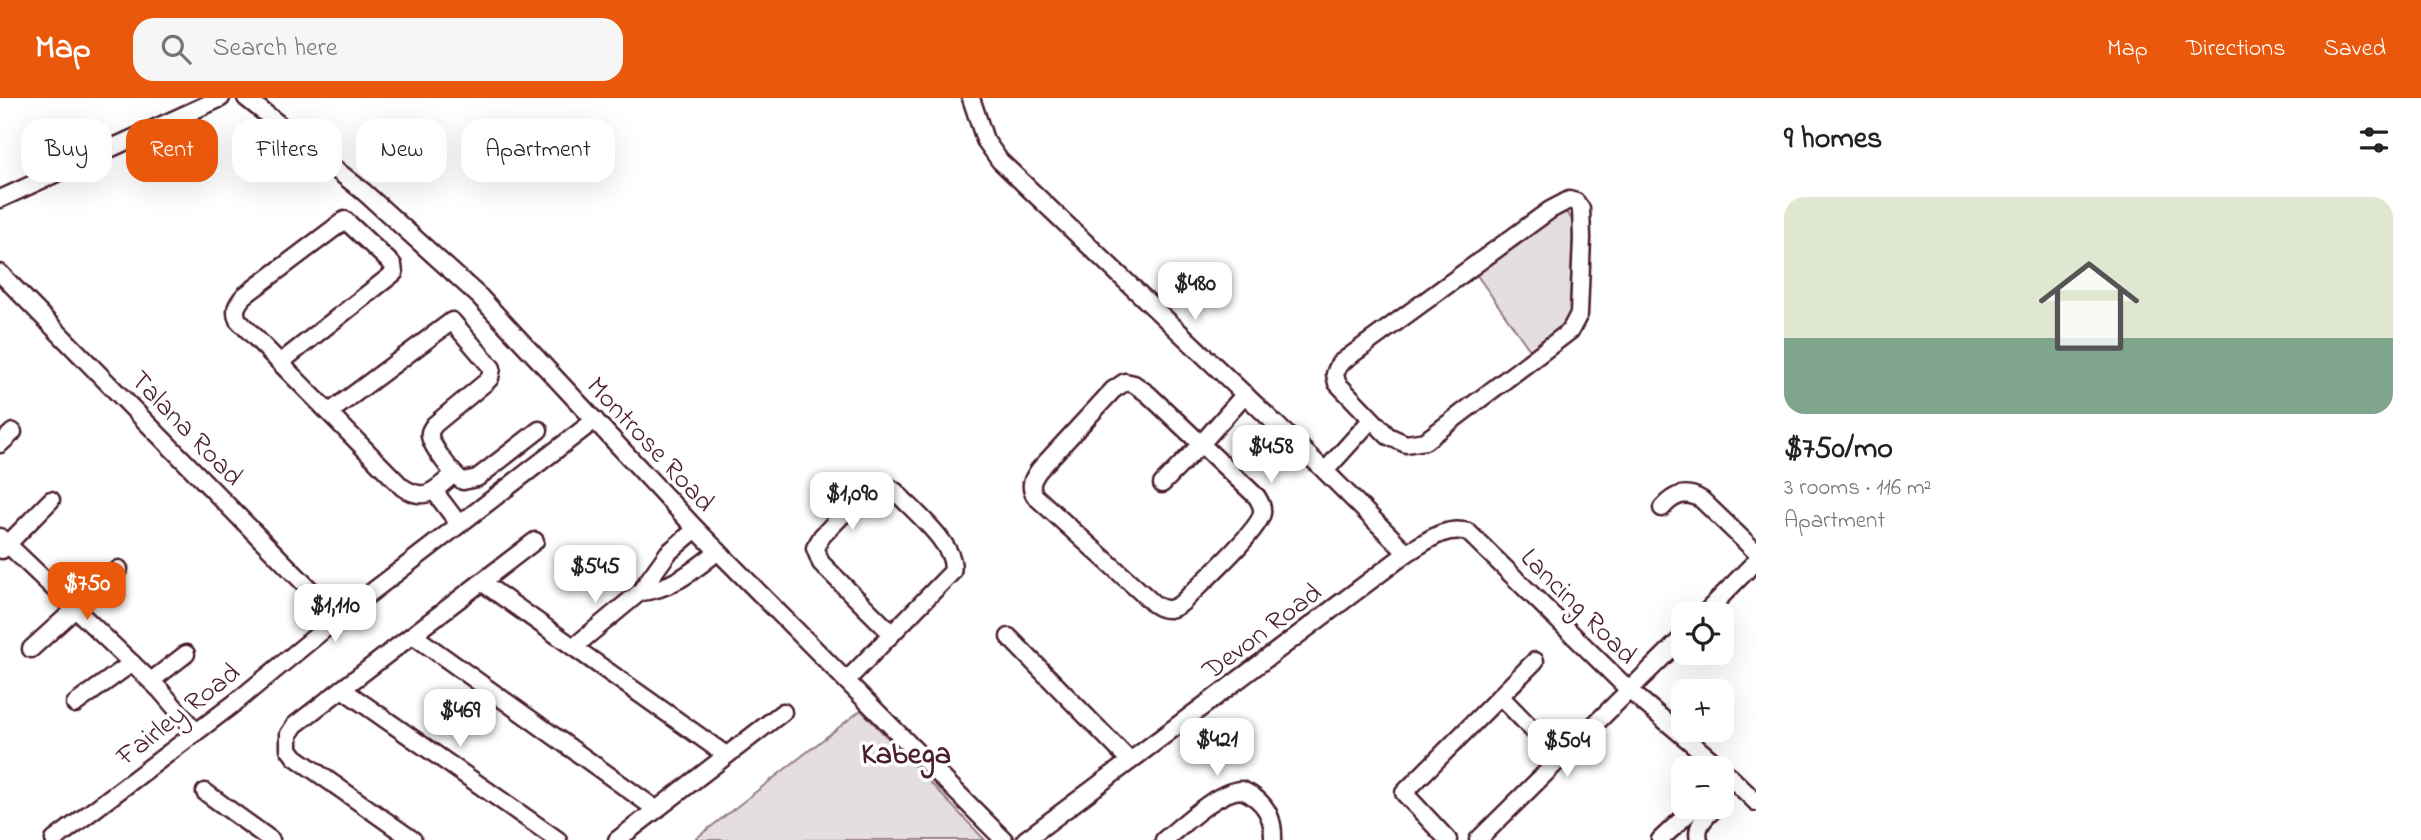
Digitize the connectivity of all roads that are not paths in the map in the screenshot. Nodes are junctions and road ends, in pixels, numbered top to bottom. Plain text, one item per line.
1 (221, 98) edge
2 (246, 98) edge
3 (971, 98) edge
4 (0, 199) edge
5 (0, 274) edge
6 (281, 362) junction
7 (1245, 394) junction
8 (330, 412) junction
9 (595, 420) junction
10 (1371, 420) junction
11 (539, 430) dead end
12 (13, 432) dead end
13 (0, 444) edge
14 (1201, 444) junction
15 (1325, 471) junction
16 (454, 474) junction
17 (1162, 484) dead end
18 (434, 491) junction
19 (51, 500) dead end
20 (1662, 508) dead end
21 (459, 524) junction
22 (696, 529) junction
23 (1468, 532) joint
24 (535, 541) dead end
25 (3, 544) edge
26 (718, 551) junction
27 (1756, 552) edge
28 (1407, 554) junction
29 (1756, 561) edge
30 (118, 569) dead end
31 (483, 583) junction
32 (640, 592) junction
33 (1716, 602) edge
34 (75, 608) junction
35 (338, 618) junction
36 (892, 634) junction
37 (413, 635) junction
38 (1009, 637) dead end
39 (575, 646) junction
40 (31, 649) dead end
41 (1671, 649) edge
42 (186, 654) dead end
43 (1535, 662) dead end
44 (132, 663) junction
45 (847, 680) junction
46 (151, 681) junction
47 (342, 689) junction
48 (1630, 691) junction
49 (1500, 696) junction
50 (75, 704) dead end
51 (783, 712) dead end
52 (197, 732) junction
53 (726, 755) junction
54 (1704, 756) edge
55 (1561, 759) junction
56 (1130, 761) junction
57 (1734, 782) edge
58 (205, 792) dead end
59 (1756, 802) edge
60 (657, 810) junction
61 (1681, 819) edge
62 (1704, 819) edge
63 (1679, 821) junction
64 (1698, 839) edge
65 (54, 840) edge
66 (271, 840) edge
67 (413, 840) edge
68 (558, 840) edge
69 (617, 840) edge
70 (1004, 840) edge
71 (1025, 840) edge
72 (1164, 840) edge
73 (1273, 840) edge
74 (1448, 840) edge
75 (1478, 840) edge
76 (1660, 840) edge

1 - 4 street
2 - 9 street, Montrose Road
3 - 7 street
5 - 35 street, Talana Road
6 - 6 street
6 - 8 street
7 - 14 street
7 - 15 street
8 - 16 street
8 - 18 street
9 - 21 street, Fairley Road
9 - 22 street, Montrose Road
10 - 10 street
10 - 15 street
11 - 16 street
12 - 13 street
14 - 14 street
14 - 17 street
15 - 28 street
16 - 18 street
18 - 21 street
19 - 25 street
20 - 27 street
21 - 35 street, Fairley Road
22 - 26 street, Montrose Road
22 - 32 street
23 - 28 street, Devon Road
23 - 48 street, Lancing Road
24 - 31 street
25 - 34 street
26 - 32 street
26 - 45 street, Montrose Road
28 - 56 street, Devon Road
29 - 33 street
30 - 34 street
31 - 37 street
31 - 39 street
32 - 39 street
34 - 40 street
34 - 44 street
35 - 52 street, Fairley Road
36 - 36 street
36 - 45 street
37 - 47 street
37 - 60 street
38 - 56 street
39 - 53 street
41 - 48 street
42 - 46 street
43 - 49 street
44 - 46 street
44 - 50 street
45 - 70 street, Montrose Road
46 - 52 street
47 - 67 street
47 - 68 street
48 - 54 street, Lancing Road
48 - 55 street
49 - 55 street
49 - 74 street
51 - 53 street
52 - 65 street, Fairley Road
53 - 60 street
55 - 75 street
56 - 71 street, Devon Road
57 - 59 street, Lancing Road
58 - 66 street
60 - 69 street
61 - 63 street
62 - 64 street
63 - 64 street
63 - 76 street
72 - 73 street

